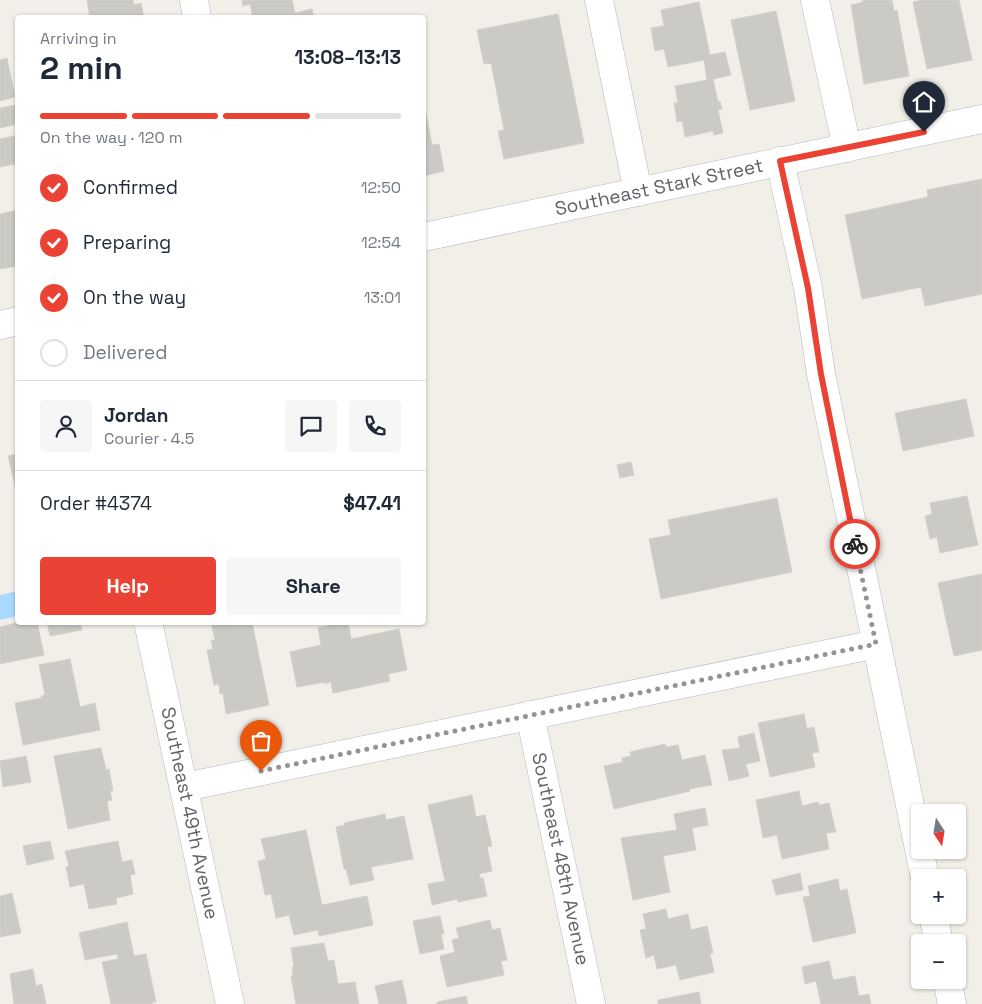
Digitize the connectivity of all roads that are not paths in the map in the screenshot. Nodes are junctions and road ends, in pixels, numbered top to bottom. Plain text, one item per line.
1 (194, 0) edge
2 (598, 0) edge
3 (816, 0) edge
4 (196, 15) edge
5 (982, 119) edge
6 (847, 148) junction
7 (780, 161) junction
8 (638, 192) junction
9 (426, 237) edge
10 (15, 322) edge
11 (0, 325) edge
12 (149, 625) edge
13 (876, 644) junction
14 (530, 715) junction
15 (184, 787) junction
16 (924, 869) edge
17 (949, 989) edge
18 (230, 1004) edge
19 (591, 1004) edge
20 (952, 1004) edge

1 - 4 street
2 - 8 street
3 - 6 street
5 - 6 street, Southeast Stark Street
6 - 7 street, Southeast Stark Street
7 - 8 street, Southeast Stark Street
7 - 13 street
8 - 9 street, Southeast Stark Street
10 - 11 street
12 - 15 street, Southeast 49th Avenue
13 - 14 street
13 - 16 street
14 - 15 street
14 - 19 street, Southeast 48th Avenue
15 - 18 street, Southeast 49th Avenue
17 - 20 street

